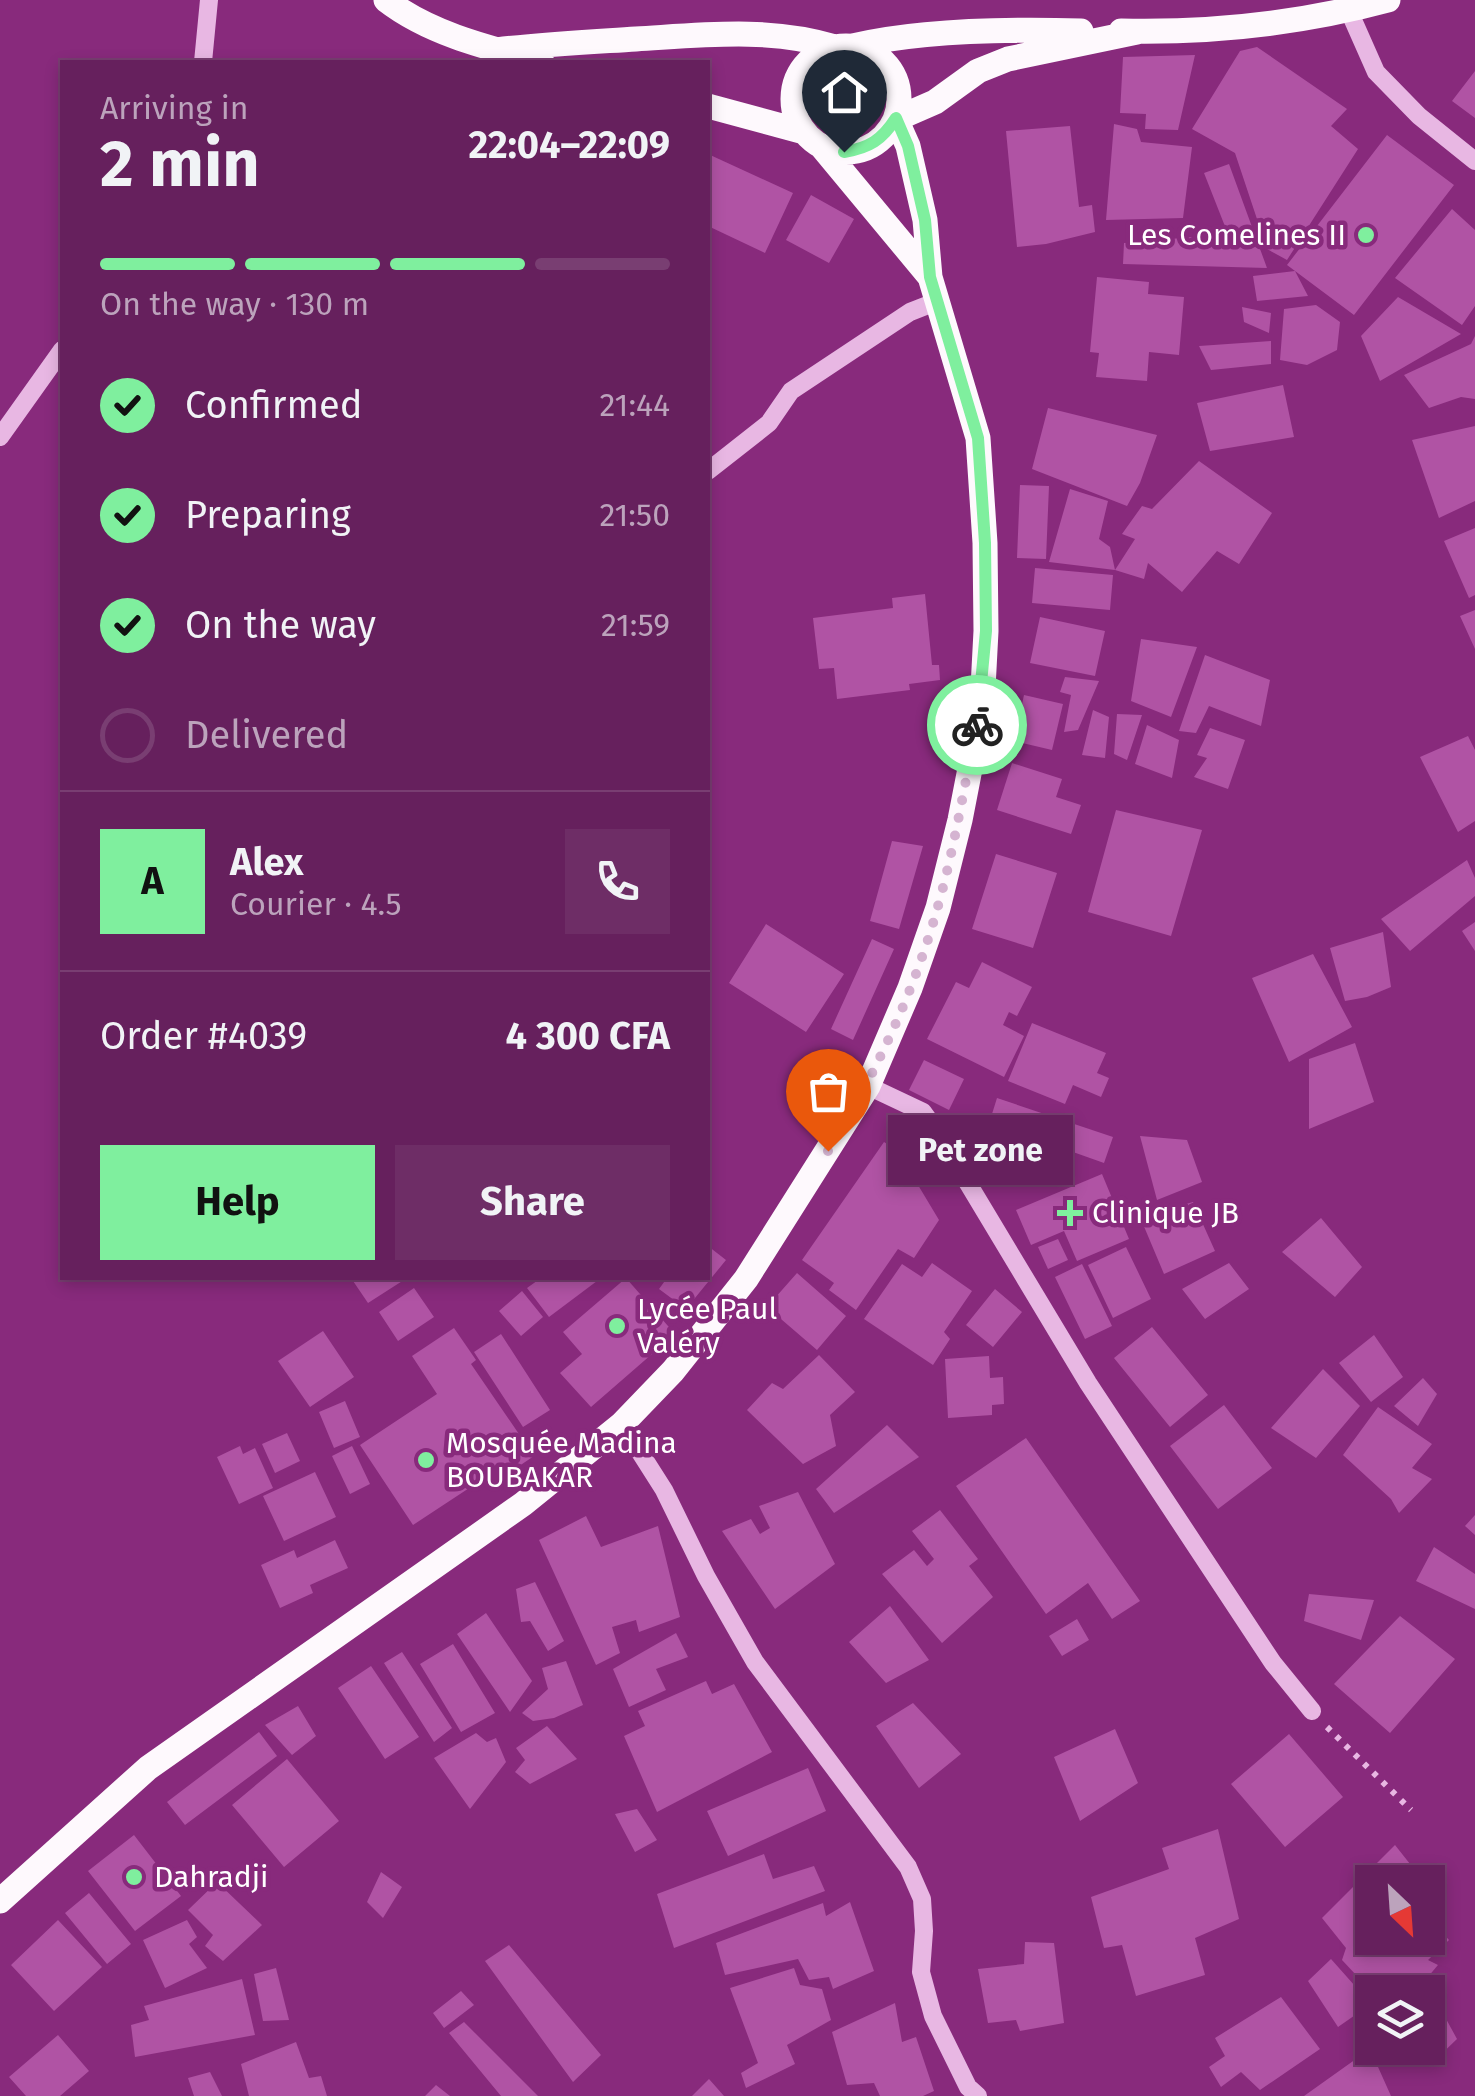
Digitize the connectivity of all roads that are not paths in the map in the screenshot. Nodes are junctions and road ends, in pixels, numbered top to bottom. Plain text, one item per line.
1 (209, 0) edge
2 (386, 0) edge
3 (1388, 0) edge
4 (1350, 10) junction
5 (1137, 32) junction
6 (844, 46) junction
7 (497, 50) junction
8 (203, 60) edge
9 (534, 60) edge
10 (710, 107) edge
11 (896, 118) junction
12 (813, 139) junction
13 (1475, 161) edge
14 (934, 289) junction
15 (60, 353) edge
16 (0, 437) edge
17 (710, 468) edge
18 (868, 1086) junction
19 (622, 1424) junction
20 (1312, 1712) road end
21 (0, 1901) edge
22 (978, 2096) edge

1 - 8 street
2 - 7 main road
3 - 4 main road
4 - 5 main road
4 - 13 street
5 - 6 main road
5 - 11 main road
6 - 7 main road
6 - 11 main road
6 - 12 main road
7 - 9 main road
10 - 12 main road
11 - 12 main road
11 - 14 main road
12 - 14 main road
14 - 17 street
14 - 18 main road
15 - 16 street
18 - 19 main road
18 - 20 street
19 - 21 main road
19 - 22 street

